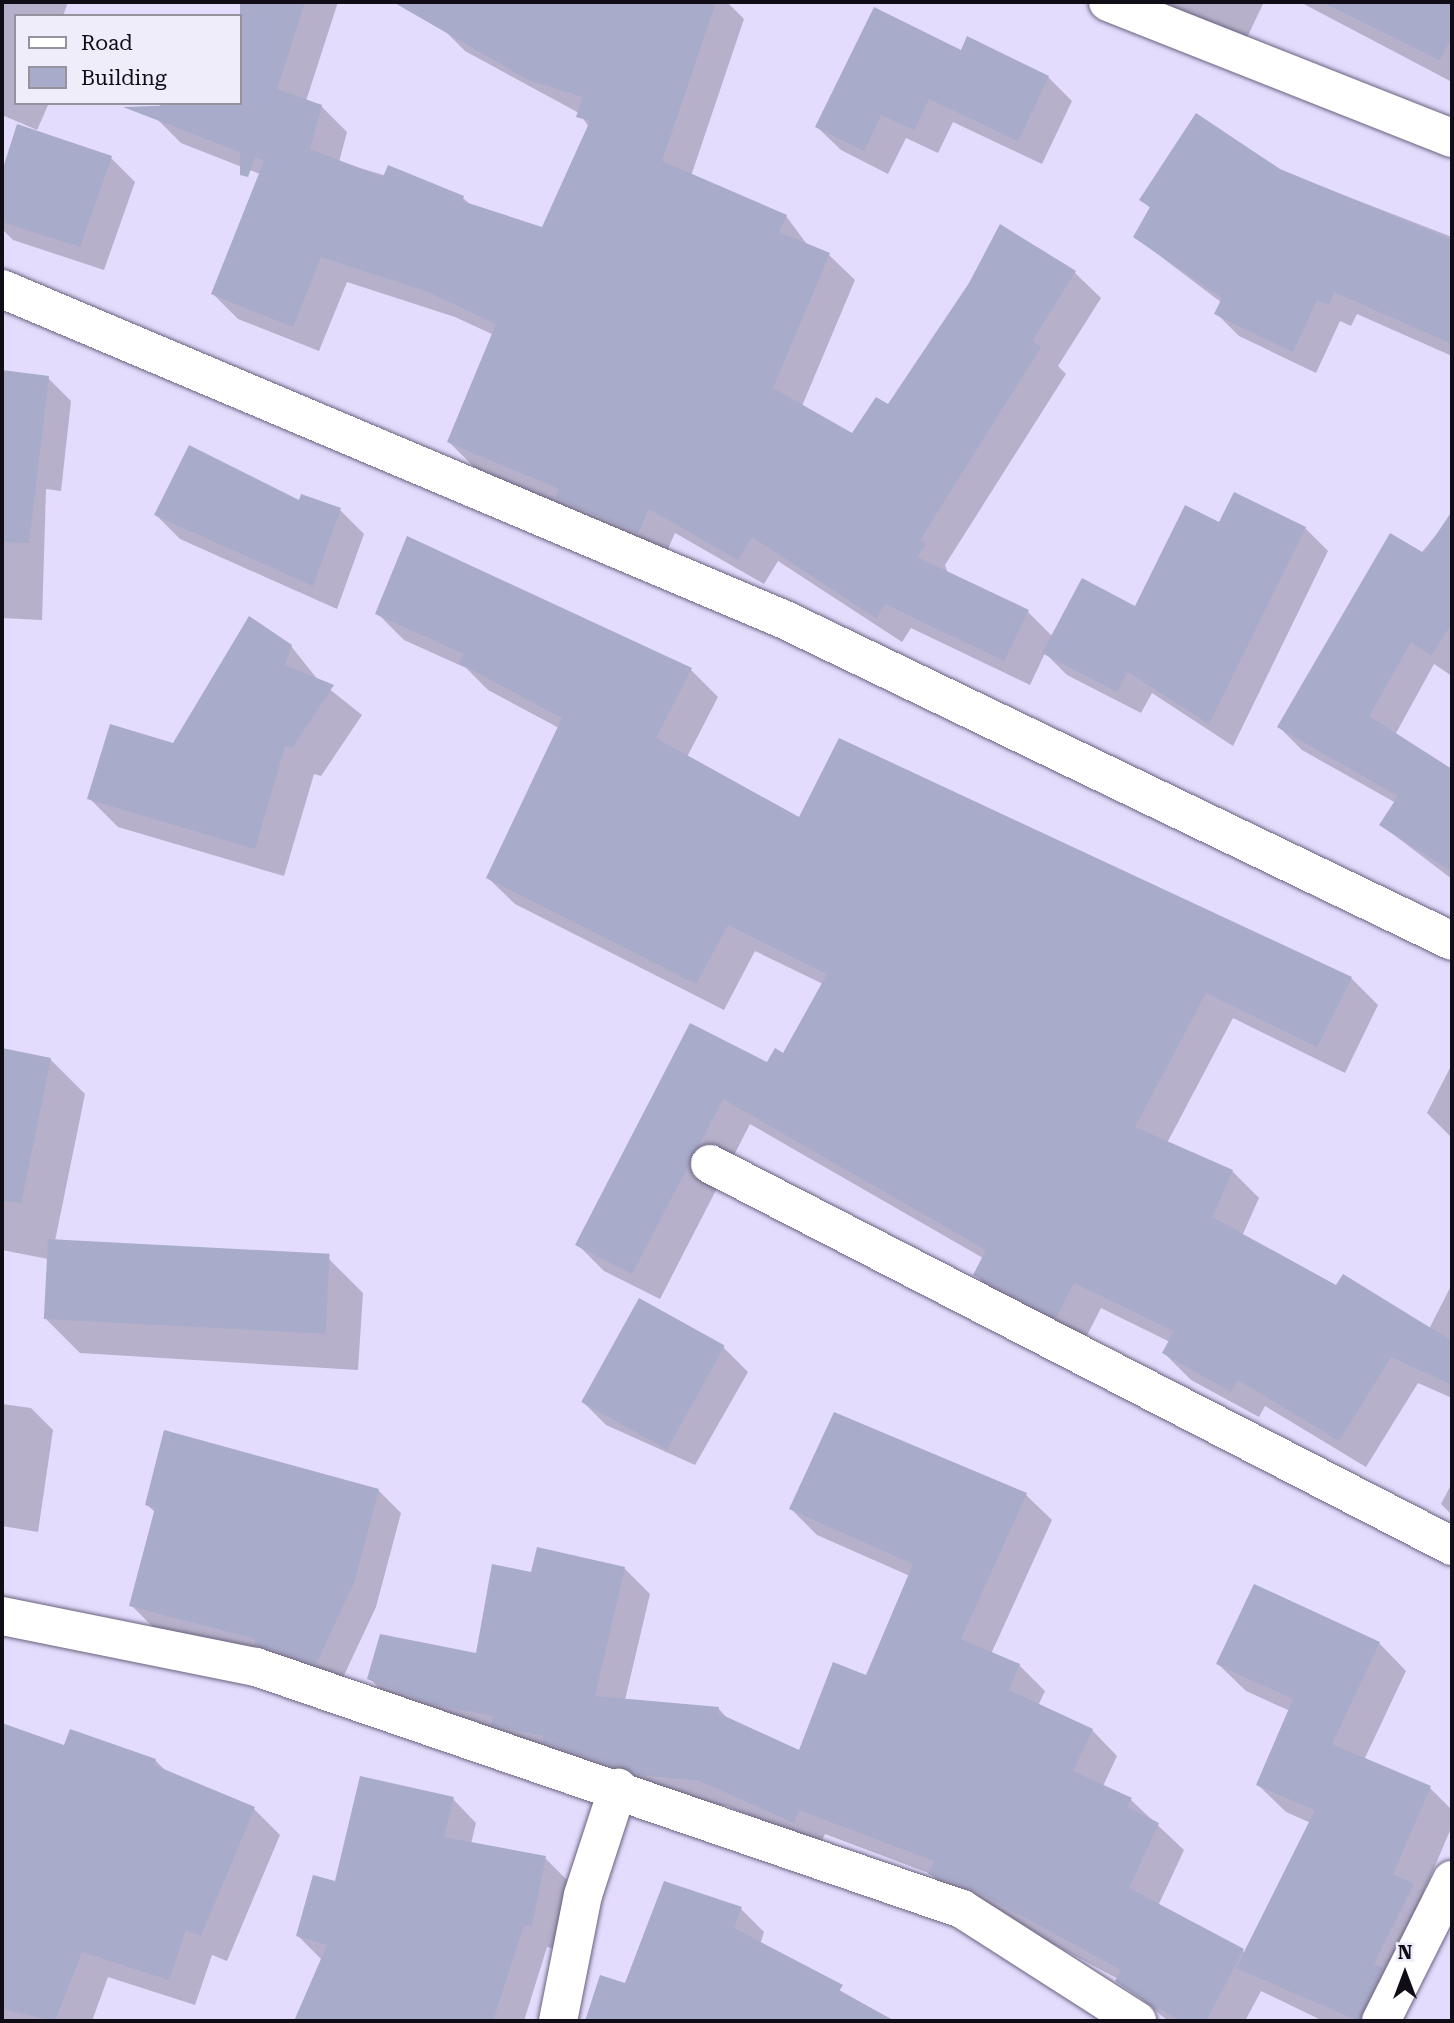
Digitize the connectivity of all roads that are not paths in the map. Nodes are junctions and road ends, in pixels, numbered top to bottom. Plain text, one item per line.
1 (1108, 2) edge
2 (1452, 138) edge
3 (2, 289) edge
4 (1452, 941) edge
5 (710, 1164) dead end
6 (1452, 1546) edge
7 (2, 1616) edge
8 (618, 1788) junction
9 (1452, 1880) edge
10 (558, 2021) edge
11 (1138, 2021) edge
12 (1381, 2021) edge

1 - 2 street
3 - 4 street
5 - 6 street
7 - 8 street
8 - 10 street
8 - 11 street
9 - 12 street

